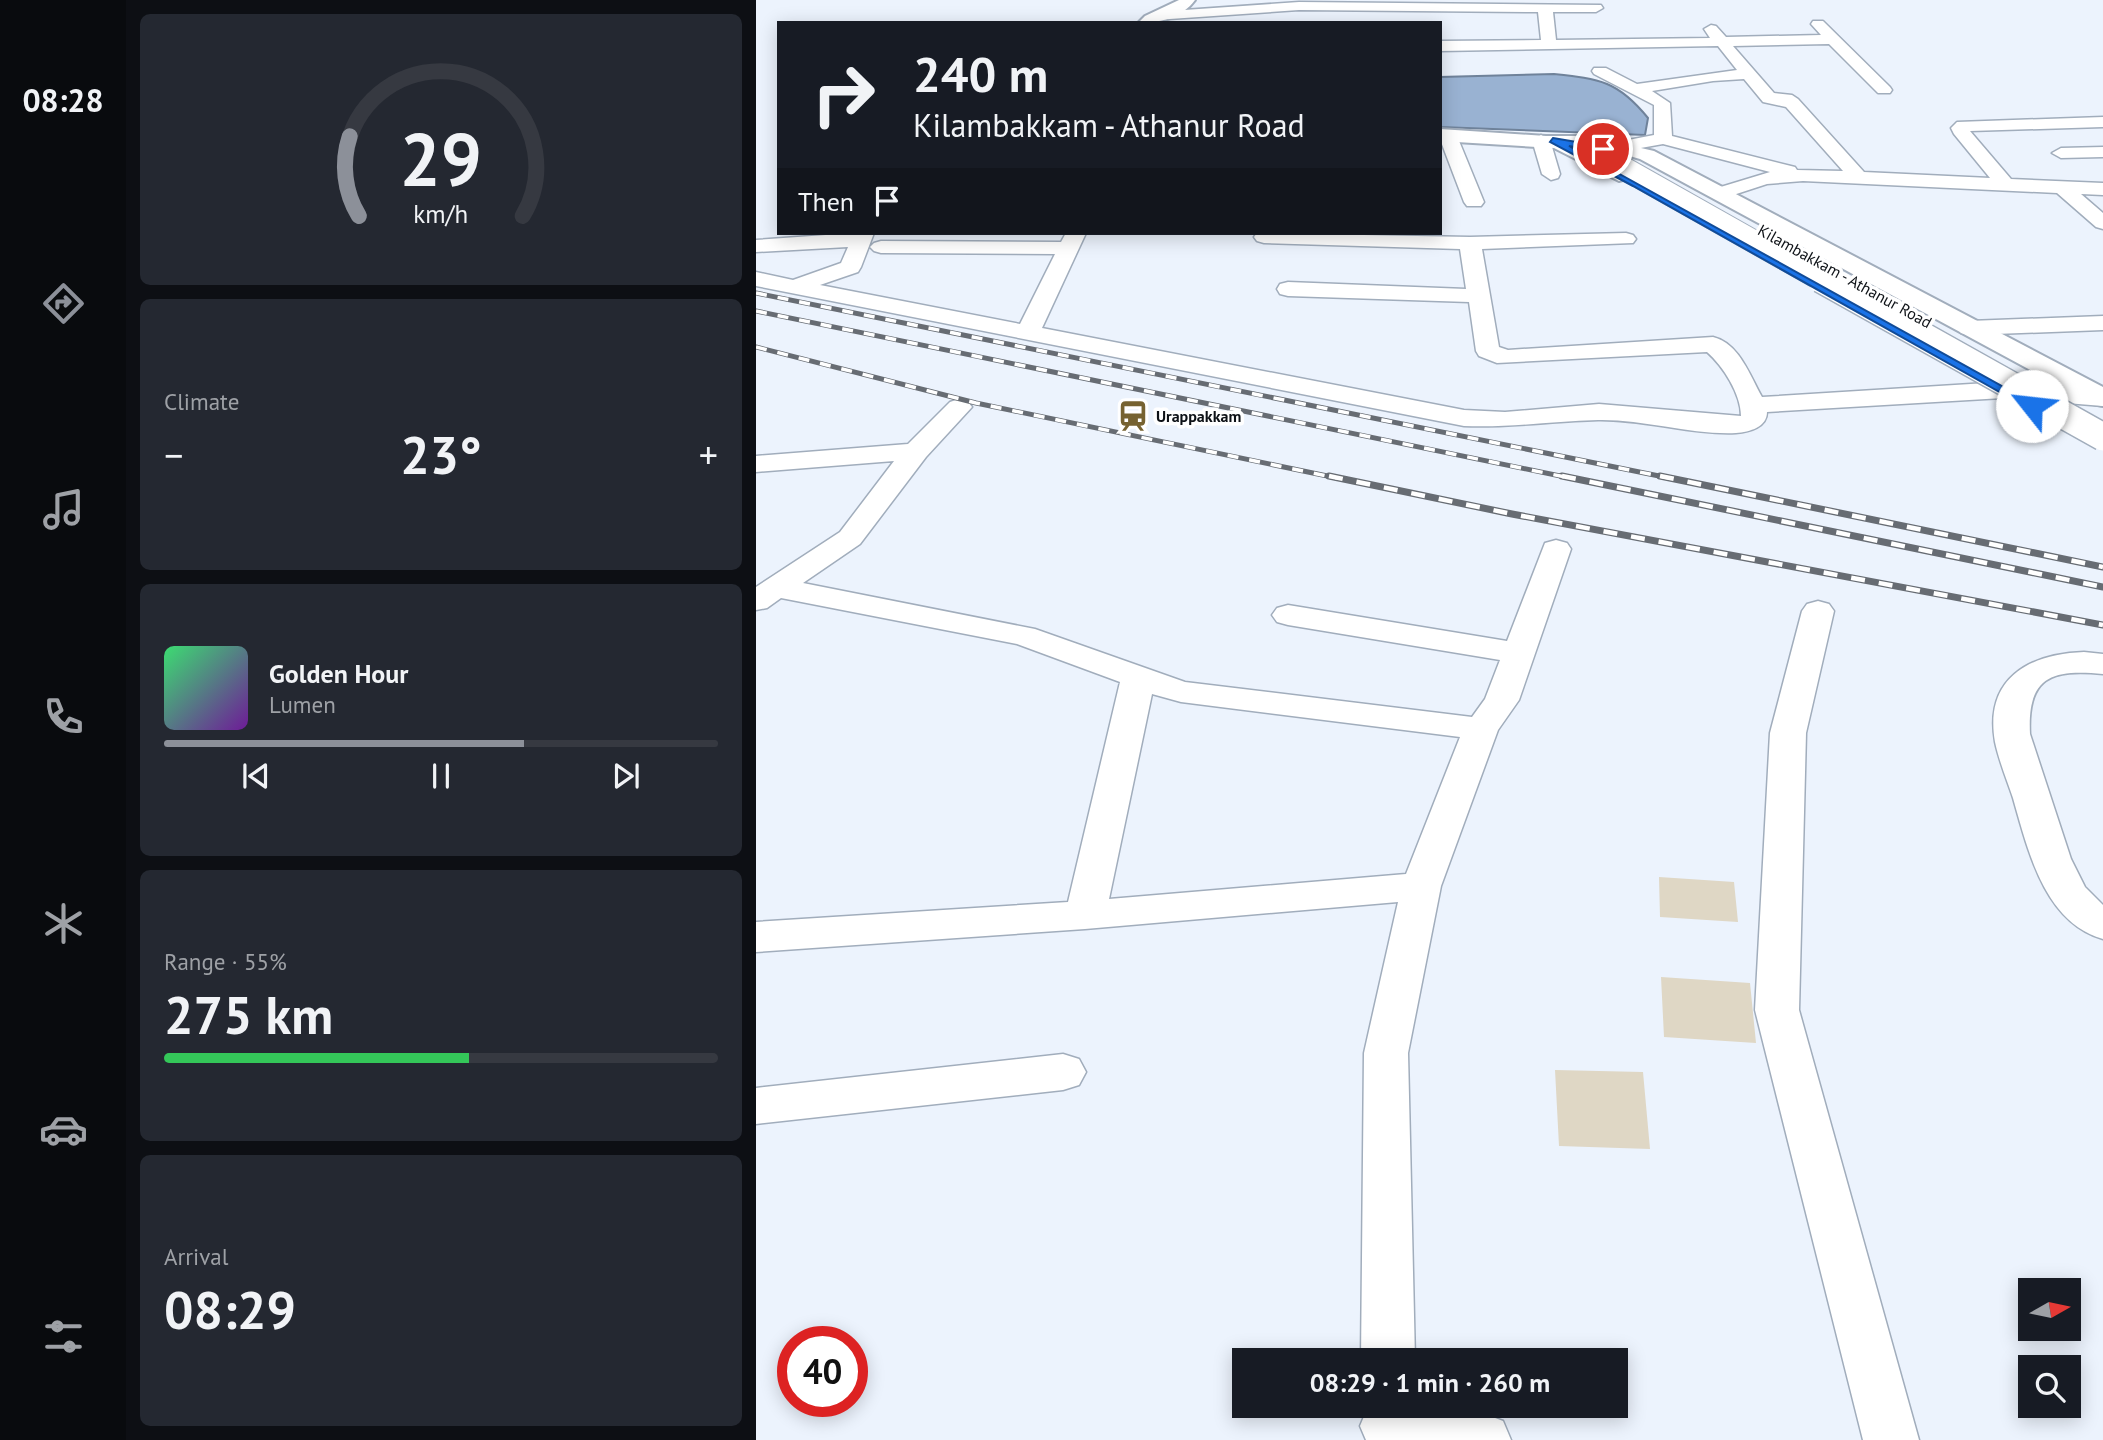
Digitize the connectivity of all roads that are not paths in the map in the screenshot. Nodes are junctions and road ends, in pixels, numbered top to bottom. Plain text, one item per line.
1 (1187, 0) edge
2 (1299, 3) edge
3 (1380, 4) edge
4 (1454, 8) junction
5 (1545, 8) junction
6 (1596, 8) dead end
7 (1150, 19) edge
8 (1703, 20) dead end
9 (1818, 24) dead end
10 (1454, 25) dead end
11 (1833, 39) junction
12 (1722, 41) junction
13 (1549, 45) junction
14 (1442, 46) edge
15 (1600, 71) dead end
16 (1748, 74) junction
17 (1635, 89) junction
18 (1884, 90) dead end
19 (2101, 116) edge
20 (1444, 135) edge
21 (1663, 139) junction
22 (1547, 140) junction
23 (1583, 145) junction
24 (1624, 146) junction
25 (2060, 152) dead end
26 (2103, 152) edge
27 (1551, 174) dead end
28 (1803, 175) junction
29 (1858, 177) junction
30 (2006, 185) junction
31 (2064, 189) junction
32 (2103, 189) edge
33 (1721, 192) junction
34 (1474, 202) dead end
35 (2103, 223) edge
36 (777, 225) dead end
37 (1264, 237) dead end
38 (1626, 239) dead end
39 (869, 240) edge
40 (1072, 240) edge
41 (1470, 243) junction
42 (759, 249) edge
43 (756, 279) edge
44 (794, 286) junction
45 (1288, 289) dead end
46 (1479, 296) junction
47 (2103, 323) edge
48 (1969, 328) junction
49 (1027, 334) junction
50 (2003, 390) junction
51 (2103, 398) edge
52 (1754, 405) junction
53 (959, 407) dead end
54 (2103, 419) edge
55 (2103, 437) edge
56 (2103, 447) edge
57 (908, 462) junction
58 (756, 464) edge
59 (756, 482) edge
60 (1556, 549) dead end
61 (767, 595) edge
62 (1818, 611) dead end
63 (1288, 615) dead end
64 (1519, 653) junction
65 (2103, 664) edge
66 (1138, 679) junction
67 (1481, 729) junction
68 (1421, 886) junction
69 (1085, 915) junction
70 (2103, 925) edge
71 (756, 937) edge
72 (1063, 1072) dead end
73 (756, 1106) edge
74 (1388, 1348) edge
75 (1388, 1424) edge
76 (1483, 1440) edge
77 (1891, 1440) edge

1 - 7 street
2 - 3 street
2 - 7 street
3 - 4 street
4 - 5 street
4 - 10 street
5 - 6 street
5 - 13 street
8 - 12 street
9 - 11 street
11 - 12 street
11 - 18 street
12 - 13 street
12 - 16 street
13 - 14 street
15 - 17 street
16 - 17 street
16 - 29 street
17 - 21 street
19 - 30 street
20 - 22 street, Kilambakkam - Athanur Road
20 - 34 street
21 - 24 street
21 - 28 street
22 - 23 street, Kilambakkam - Athanur Road
22 - 24 street
22 - 27 street
22 - 50 street
23 - 54 street, Kilambakkam - Athanur Road
23 - 55 street, Kilambakkam - Athanur Road, bridge
24 - 33 street
25 - 26 street
28 - 29 street
28 - 33 street
29 - 30 street
30 - 31 street
31 - 32 street
31 - 35 street
33 - 48 street
36 - 42 street
37 - 41 street
38 - 41 street
39 - 40 street
39 - 42 street
39 - 44 street
40 - 49 street
41 - 46 street
43 - 44 street
44 - 49 street
45 - 46 street
46 - 52 street
47 - 48 street
48 - 51 street
49 - 52 street
50 - 51 street
50 - 52 street
50 - 56 street
53 - 57 street
57 - 58 street
57 - 59 street
57 - 61 street
60 - 64 street
61 - 66 street
62 - 77 street
63 - 64 street
64 - 67 street
65 - 70 street
66 - 67 street
66 - 69 street
67 - 68 street
68 - 69 street
68 - 74 street
69 - 71 street
72 - 73 street
75 - 76 street

